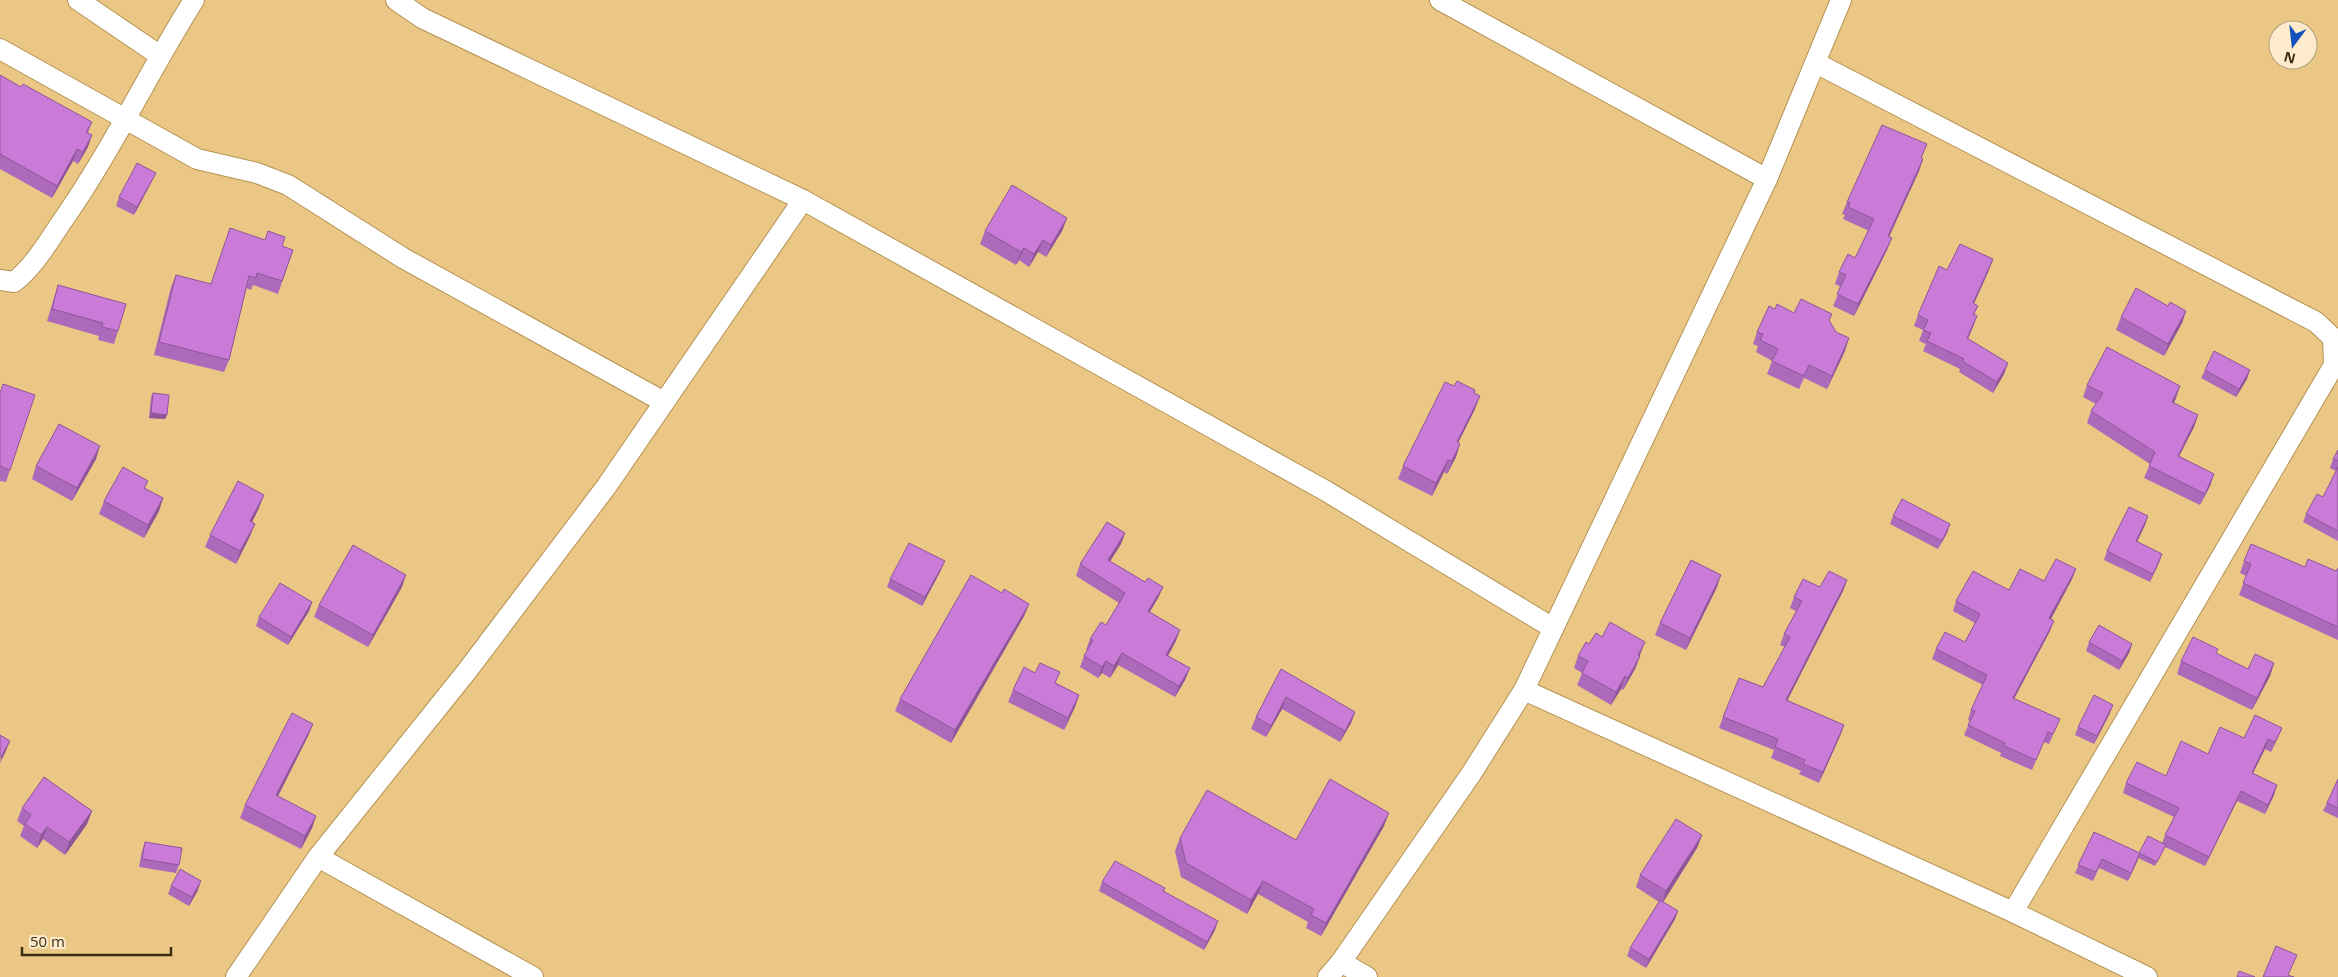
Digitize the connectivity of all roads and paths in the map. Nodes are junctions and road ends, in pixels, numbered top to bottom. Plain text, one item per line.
1 (78, 0) edge
2 (194, 0) edge
3 (396, 0) edge
4 (1440, 0) edge
5 (1841, 0) edge
6 (0, 49) edge
7 (160, 55) junction
8 (1816, 63) junction
9 (126, 119) junction
10 (1767, 179) junction
11 (803, 200) junction
12 (0, 280) edge
13 (2338, 389) edge
14 (2312, 400) junction
15 (664, 402) junction
16 (1553, 628) junction
17 (1524, 690) junction
18 (318, 857) junction
19 (2013, 912) junction
20 (1334, 970) edge
21 (236, 977) edge
22 (533, 977) edge
23 (1367, 977) edge
24 (2147, 977) edge

1 - 7 street
2 - 7 street
3 - 11 street
4 - 10 street
5 - 8 street
6 - 9 street
7 - 9 street
8 - 10 street
8 - 14 street
9 - 12 street
9 - 15 street
10 - 16 street
11 - 15 street
11 - 16 street
13 - 14 street
14 - 19 street
15 - 18 street
16 - 17 street
17 - 19 street
17 - 20 street
18 - 21 street
18 - 22 street
19 - 24 street
20 - 23 street

